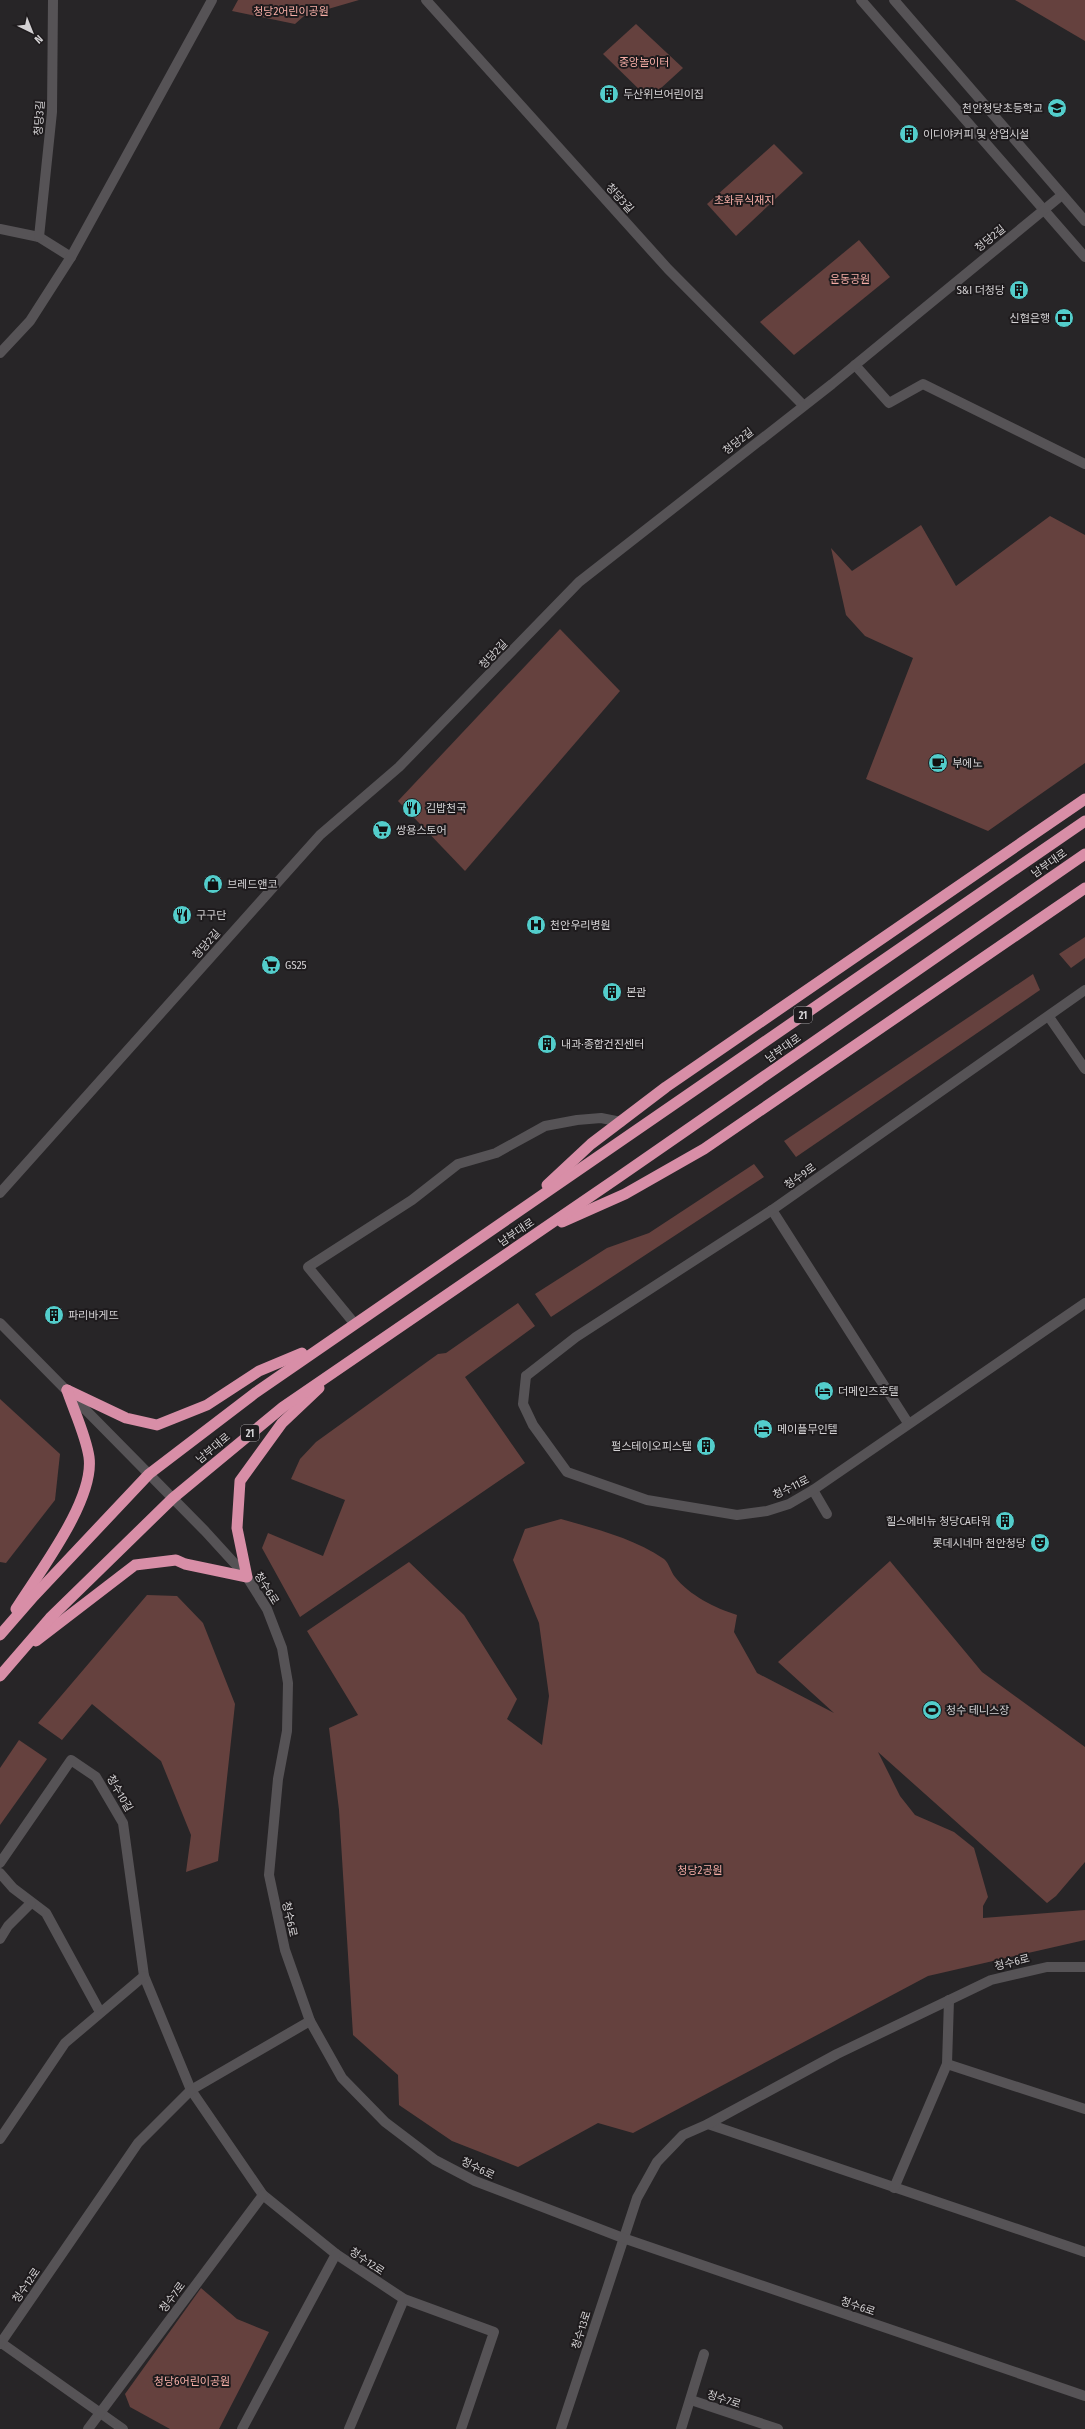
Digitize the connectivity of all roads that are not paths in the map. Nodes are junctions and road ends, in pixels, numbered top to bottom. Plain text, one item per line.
1 (53, 0) edge
2 (212, 0) edge
3 (426, 0) edge
4 (861, 0) edge
5 (894, 0) edge
6 (1062, 195) junction
7 (1045, 209) junction
8 (1085, 221) edge
9 (0, 229) edge
10 (39, 237) junction
11 (71, 257) junction
12 (1085, 257) edge
13 (0, 353) edge
14 (855, 365) junction
15 (803, 405) junction
16 (1085, 464) edge
17 (1085, 799) edge
18 (1085, 821) edge
19 (1085, 854) edge
20 (1085, 888) edge
21 (1085, 990) edge
22 (1049, 1017) junction
23 (1085, 1069) edge
24 (621, 1122) junction
25 (0, 1193) edge
26 (520, 1210) junction
27 (772, 1210) junction
28 (536, 1234) junction
29 (1085, 1303) edge
30 (0, 1323) edge
31 (354, 1323) junction
32 (320, 1346) junction
33 (345, 1364) junction
34 (526, 1376) joint
35 (67, 1390) junction
36 (908, 1423) junction
37 (149, 1474) junction
38 (813, 1490) junction
39 (173, 1498) junction
40 (827, 1514) dead end
41 (247, 1577) junction
42 (0, 1634) edge
43 (16, 1656) junction
44 (0, 1676) edge
45 (0, 1863) edge
46 (0, 1873) edge
47 (31, 1903) junction
48 (0, 1939) edge
49 (1085, 1967) edge
50 (144, 1976) junction
51 (950, 2000) junction
52 (100, 2012) junction
53 (310, 2021) junction
54 (947, 2064) junction
55 (191, 2090) junction
56 (1085, 2109) edge
57 (708, 2124) junction
58 (0, 2139) edge
59 (894, 2188) junction
60 (263, 2195) junction
61 (623, 2238) junction
62 (1085, 2252) edge
63 (336, 2254) junction
64 (404, 2299) junction
65 (0, 2343) edge
66 (704, 2354) dead end
67 (1085, 2396) edge
68 (691, 2400) junction
69 (100, 2414) junction
70 (88, 2429) edge
71 (123, 2429) edge
72 (242, 2429) edge
73 (349, 2429) edge
74 (461, 2429) edge
75 (561, 2429) edge
76 (681, 2429) edge
77 (778, 2429) edge

1 - 10 street, 청당3길
2 - 11 street
3 - 15 street, 청당3길
4 - 7 street
5 - 6 street
6 - 7 street, 청당2길
6 - 8 street
7 - 12 street
7 - 14 street, 청당2길
9 - 10 street
10 - 11 street
11 - 13 street
14 - 15 street, 청당2길
14 - 16 street
15 - 25 street, 청당2길
17 - 24 highway
18 - 26 highway, 남부대로 / 21
19 - 28 highway, 남부대로 / 21
20 - 28 highway
21 - 22 street, 청수9로
22 - 23 street
22 - 27 street, 청수9로
24 - 26 highway
24 - 31 street
26 - 31 highway, 남부대로 / 21
27 - 34 street, 청수9로
27 - 36 street
28 - 33 highway, 남부대로 / 21
29 - 36 street, 청수11로
30 - 35 street
31 - 32 highway, 남부대로 / 21
32 - 35 highway
32 - 37 highway, 남부대로 / 21
33 - 39 highway, 남부대로 / 21
33 - 41 highway
34 - 38 street, 청수11로
35 - 37 street
35 - 42 highway
36 - 38 street, 청수11로
37 - 39 street, 청수6로
37 - 42 highway, 남부대로 / 21
38 - 40 street
39 - 41 street, 청수6로
39 - 43 highway, 남부대로 / 21
41 - 43 highway
41 - 53 street, 청수6로
43 - 44 highway, 남부대로 / 21
45 - 50 street, 청수10길
46 - 47 street
47 - 48 street
47 - 52 street
49 - 51 street, 청수6로
50 - 52 street
50 - 55 street, 청수10길
51 - 54 street
51 - 57 street, 청수6로
52 - 58 street
53 - 55 street, 청수12로
53 - 61 street, 청수6로
54 - 56 street
54 - 59 street
55 - 60 street, 청수12로
55 - 65 street, 청수12로
57 - 59 street
57 - 61 street, 청수6로
59 - 62 street
60 - 63 street, 청수12로
60 - 69 street, 청수7로
61 - 67 street, 청수6로
61 - 75 street, 청수13로
63 - 64 street, 청수12로
63 - 72 street
64 - 73 street
64 - 74 street, 청수12로
65 - 69 street
66 - 68 street
68 - 76 street, 청수7로
68 - 77 street, 청수7로
69 - 70 street, 청수7로
69 - 71 street

